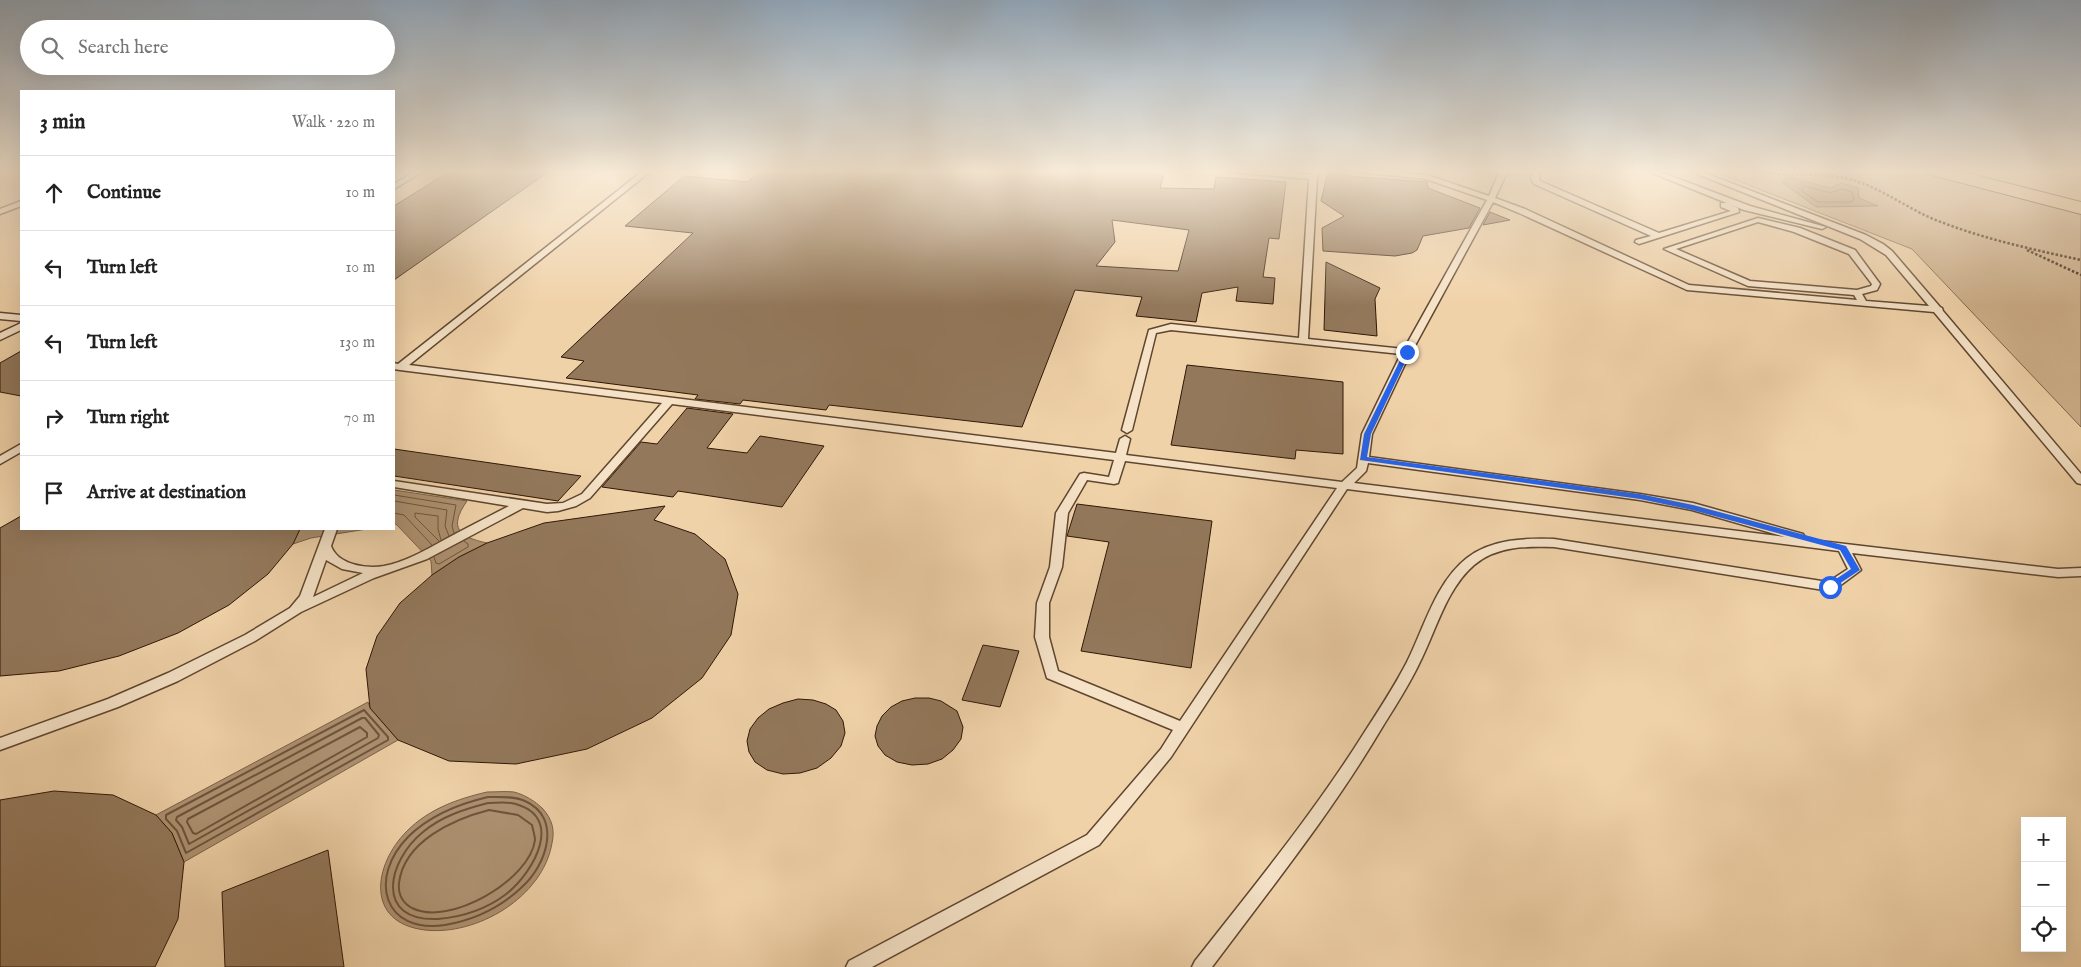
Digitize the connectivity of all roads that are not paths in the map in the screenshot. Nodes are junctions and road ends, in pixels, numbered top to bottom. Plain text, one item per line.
1 (591, 215) edge
2 (1312, 215) edge
3 (1482, 215) edge
4 (1531, 215) edge
5 (1609, 215) edge
6 (1725, 215) edge
7 (1776, 215) edge
8 (1807, 215) edge
9 (1656, 237) junction
10 (1863, 237) junction
11 (1639, 242) dead end
12 (1673, 247) junction
13 (1857, 293) junction
14 (1863, 303) junction
15 (1939, 310) junction
16 (0, 316) edge
17 (20, 318) edge
18 (20, 327) edge
19 (0, 337) edge
20 (1302, 341) junction
21 (1407, 352) junction
22 (397, 366) edge
23 (669, 401) junction
24 (20, 448) edge
25 (1121, 458) junction
26 (1363, 458) junction
27 (0, 461) edge
28 (2081, 481) edge
29 (395, 484) edge
30 (1344, 486) junction
31 (521, 504) junction
32 (328, 537) edge
33 (1839, 548) junction
34 (397, 565) junction
35 (2081, 572) edge
36 (295, 611) junction
37 (1183, 728) junction
38 (0, 744) edge
39 (854, 967) edge
40 (1201, 967) edge

1 - 22 lane
2 - 20 lane
3 - 21 lane
4 - 14 lane
5 - 9 lane
6 - 9 lane
7 - 10 lane
8 - 10 lane
9 - 11 lane
9 - 12 lane
10 - 15 lane
12 - 13 lane
12 - 13 lane
13 - 14 lane
14 - 15 lane
15 - 28 lane
16 - 17 lane
18 - 19 lane
20 - 21 lane
20 - 25 lane
21 - 26 lane
22 - 23 lane
23 - 25 lane
23 - 31 lane
24 - 27 lane
25 - 30 lane
25 - 37 lane
26 - 30 lane
26 - 33 lane
29 - 31 lane
30 - 33 lane
30 - 37 lane
31 - 34 lane
32 - 34 lane
32 - 36 lane
33 - 35 lane
33 - 40 lane
34 - 36 lane
36 - 38 lane
37 - 39 lane

